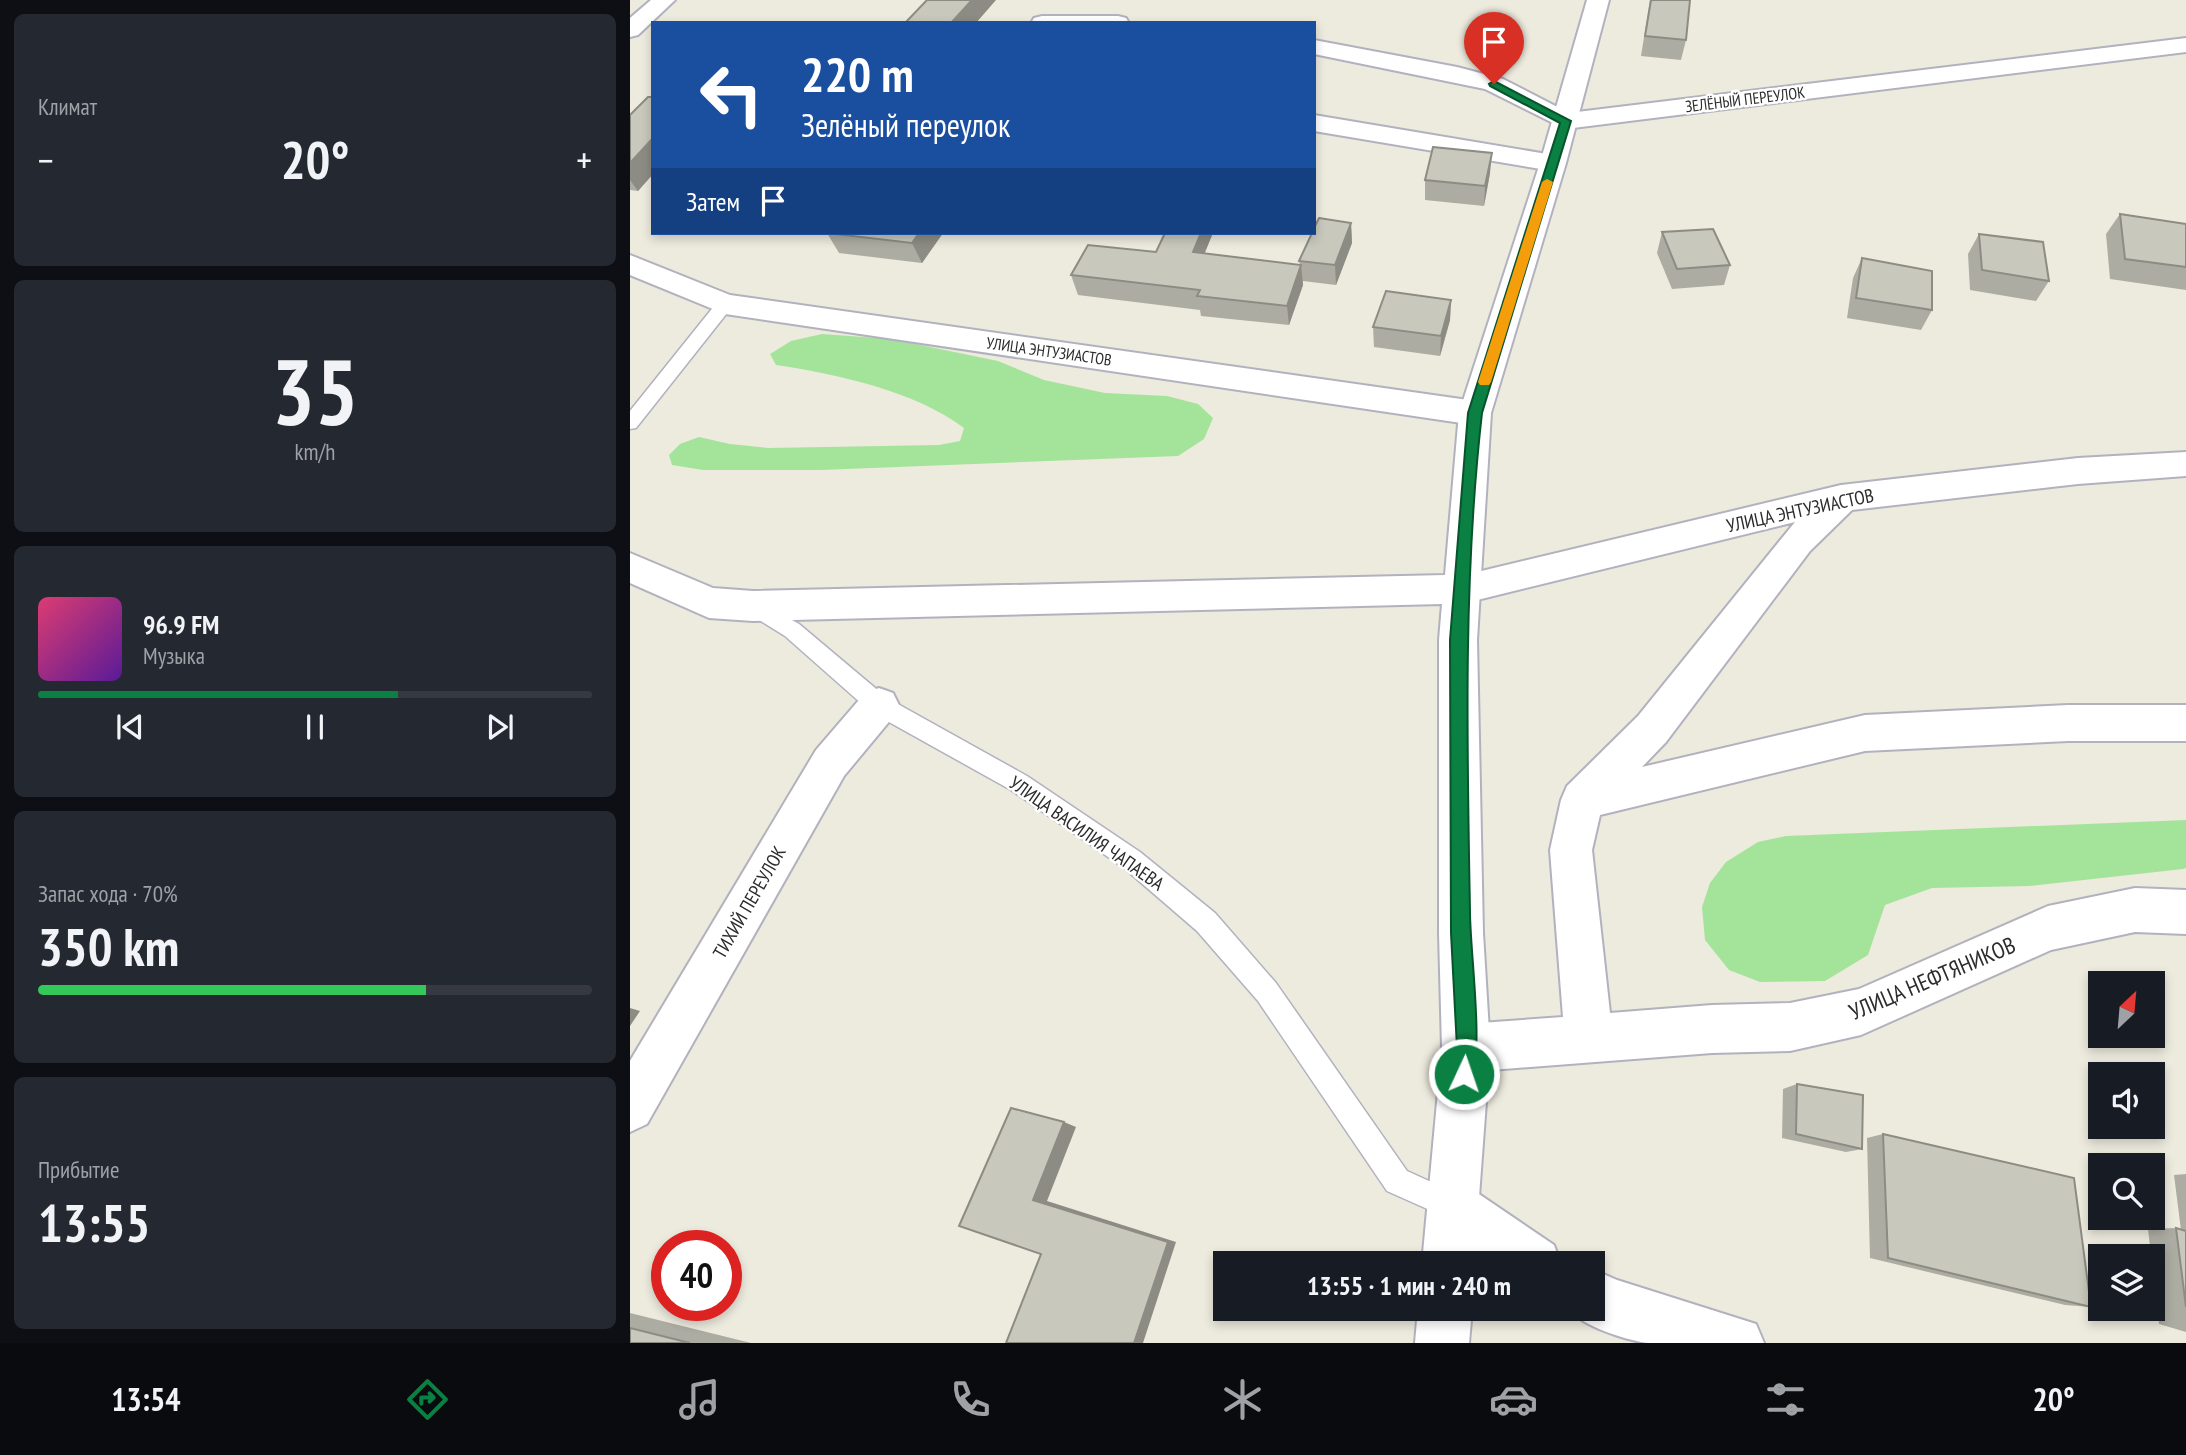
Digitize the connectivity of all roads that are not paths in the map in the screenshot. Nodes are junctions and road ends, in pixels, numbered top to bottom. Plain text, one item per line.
1 (664, 0) edge
2 (1598, 0) edge
3 (630, 30) edge
4 (2186, 45) edge
5 (1316, 47) edge
6 (1565, 121) junction
7 (1316, 123) edge
8 (1553, 163) junction
9 (630, 264) edge
10 (725, 304) junction
11 (1475, 413) junction
12 (630, 423) edge
13 (2184, 468) edge
14 (1841, 498) junction
15 (630, 567) edge
16 (1461, 589) junction
17 (753, 606) junction
18 (879, 705) junction
19 (2186, 723) edge
20 (1582, 800) junction
21 (2186, 912) edge
22 (1589, 1039) junction
23 (1466, 1048) junction
24 (630, 1107) edge
25 (1452, 1206) junction
26 (1449, 1251) edge
27 (1516, 1251) edge
28 (1605, 1303) edge
29 (1444, 1321) edge
30 (1442, 1343) edge
31 (1737, 1343) edge

1 - 3 street
2 - 6 street
4 - 6 street, ЗЕЛЁНЫЙ ПЕРЕУЛОК
5 - 6 street
6 - 8 street
7 - 8 street
8 - 11 street
9 - 10 street, УЛИЦА ЭНТУЗИАСТОВ
10 - 11 street, УЛИЦА ЭНТУЗИАСТОВ
10 - 12 lane
11 - 16 street
13 - 14 street, УЛИЦА ЭНТУЗИАСТОВ
14 - 16 street, УЛИЦА ЭНТУЗИАСТОВ
14 - 20 street
15 - 17 street, УЛИЦА ВАСИЛИЯ ЧАПАЕВА
16 - 17 street, УЛИЦА ВАСИЛИЯ ЧАПАЕВА
16 - 23 street
17 - 18 lane, УЛИЦА ВАСИЛИЯ ЧАПАЕВА
18 - 24 street, ТИХИЙ ПЕРЕУЛОК
18 - 25 lane, УЛИЦА ВАСИЛИЯ ЧАПАЕВА
19 - 20 street
20 - 22 street
21 - 22 street, УЛИЦА НЕФТЯНИКОВ
22 - 23 street, УЛИЦА НЕФТЯНИКОВ
23 - 25 street
25 - 26 street
25 - 27 street
28 - 31 street
29 - 30 street

